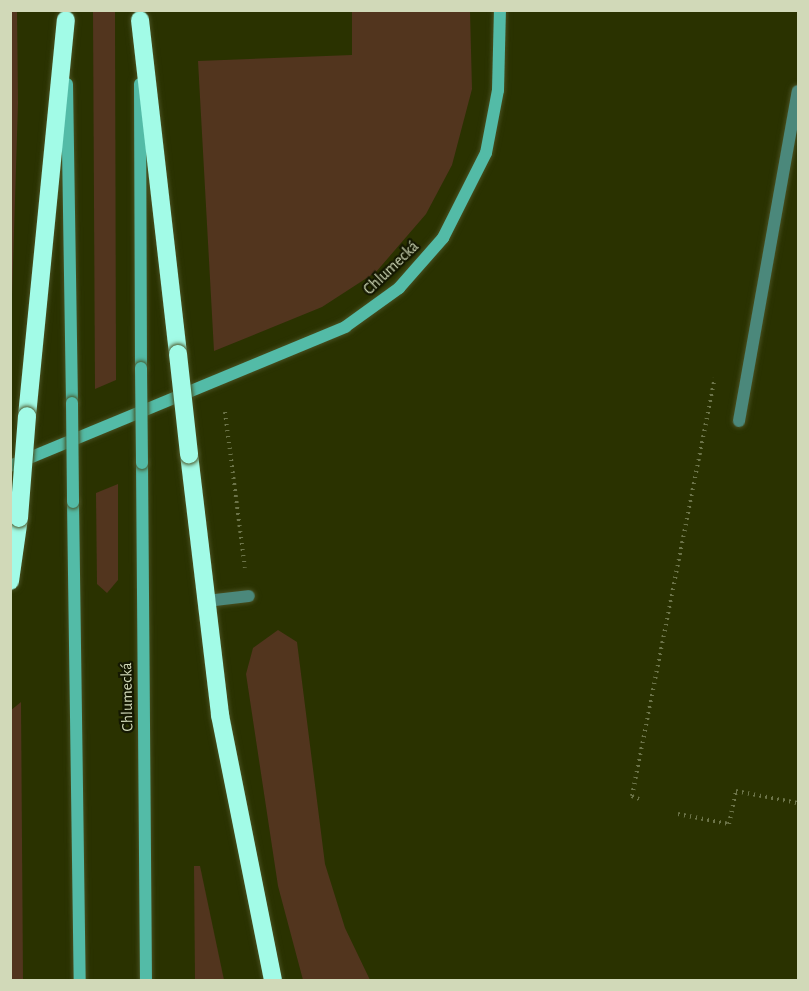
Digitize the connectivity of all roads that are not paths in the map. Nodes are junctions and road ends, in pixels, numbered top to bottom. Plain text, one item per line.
1 (500, 10) edge
2 (66, 20) joint
3 (140, 20) joint
4 (798, 91) edge
5 (739, 421) dead end
6 (10, 466) edge
7 (10, 581) edge
8 (249, 596) road end
9 (206, 601) junction
10 (80, 981) edge
11 (146, 981) edge
12 (273, 981) edge

1 - 6 main road, Chlumecká
2 - 7 highway, bridge
2 - 10 main road, bridge
3 - 9 highway, bridge
3 - 11 main road, Chlumecká, bridge
4 - 5 lane
8 - 9 lane
9 - 12 highway

